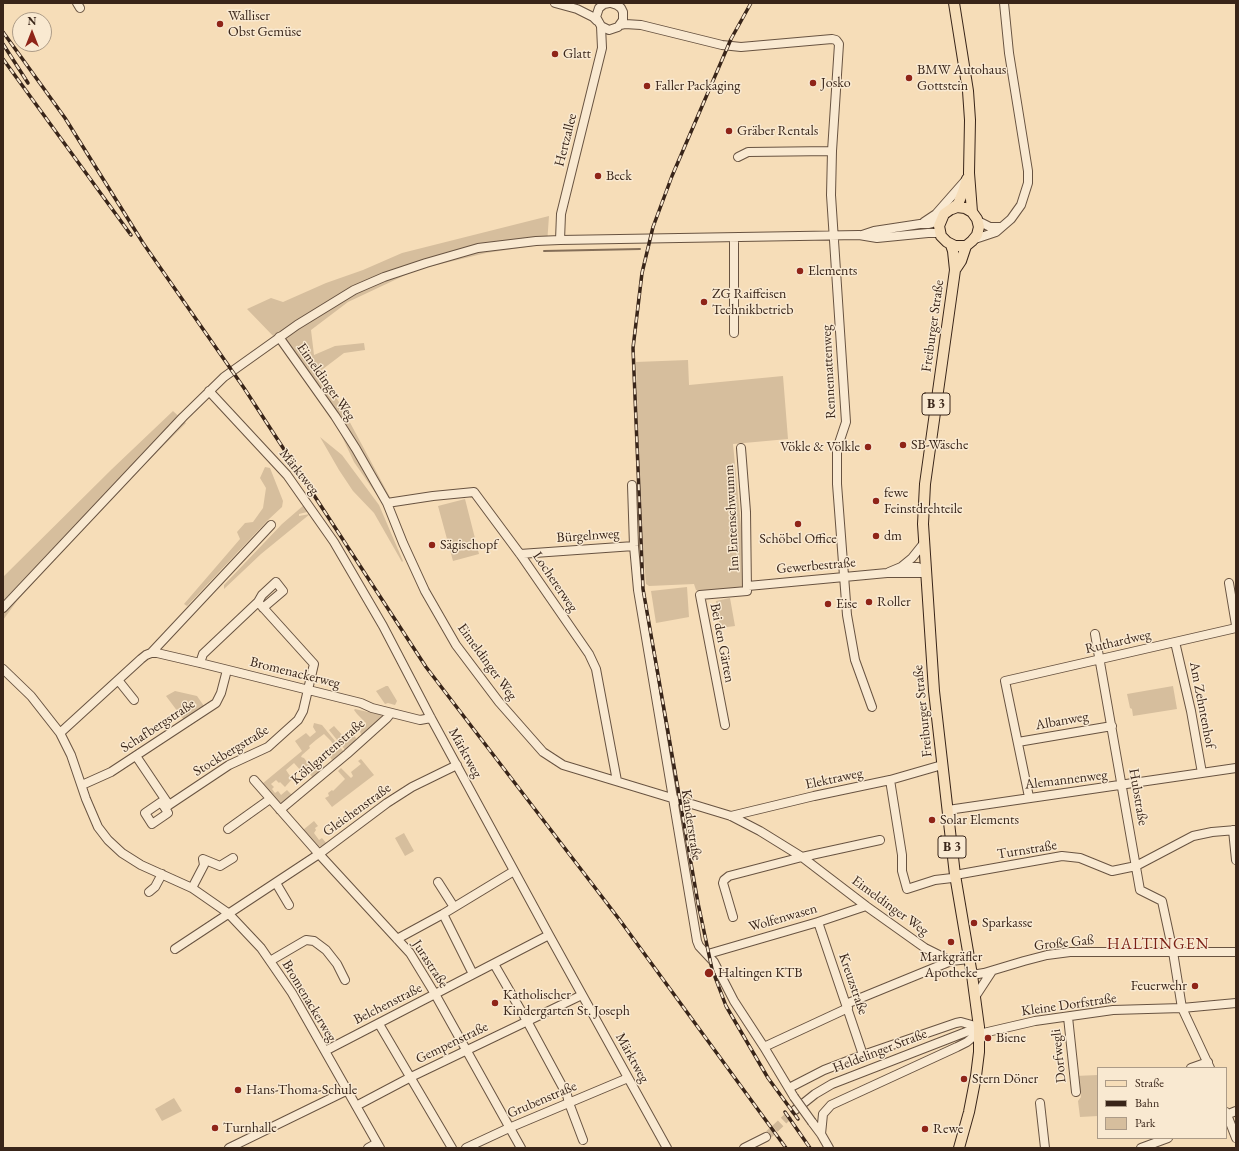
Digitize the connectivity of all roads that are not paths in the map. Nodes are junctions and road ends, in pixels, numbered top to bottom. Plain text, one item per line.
1 (555, 3) edge
2 (954, 3) edge
3 (1004, 3) edge
4 (606, 4) edge
5 (620, 7) edge
6 (576, 9) junction
7 (599, 24) junction
8 (641, 25) junction
9 (617, 28) junction
10 (602, 48) junction
11 (832, 151) junction
12 (738, 157) dead end
13 (968, 176) junction
14 (952, 209) junction
15 (972, 212) junction
16 (942, 217) junction
17 (978, 222) junction
18 (920, 224) junction
19 (1001, 227) junction
20 (859, 235) junction
21 (833, 236) junction
22 (941, 236) junction
23 (734, 238) junction
24 (975, 239) junction
25 (560, 240) junction
26 (951, 245) junction
27 (966, 246) junction
28 (955, 270) junction
29 (734, 333) dead end
30 (279, 337) junction
31 (209, 392) junction
32 (741, 448) dead end
33 (632, 485) dead end
34 (387, 503) junction
35 (271, 524) dead end
36 (924, 543) junction
37 (634, 546) junction
38 (520, 554) junction
39 (901, 567) junction
40 (887, 573) junction
41 (926, 573) junction
42 (845, 577) junction
43 (1229, 583) dead end
44 (748, 586) junction
45 (3, 608) edge
46 (1236, 626) edge
47 (1095, 634) dead end
48 (1175, 642) junction
49 (151, 653) junction
50 (1100, 659) junction
51 (200, 663) junction
52 (3, 669) edge
53 (227, 670) junction
54 (118, 680) junction
55 (308, 690) junction
56 (134, 700) dead end
57 (872, 707) dead end
58 (391, 712) junction
59 (431, 718) junction
60 (725, 724) dead end
61 (1112, 726) junction
62 (60, 733) junction
63 (1018, 742) junction
64 (136, 756) junction
65 (457, 765) junction
66 (942, 765) junction
67 (1236, 768) edge
68 (1202, 773) junction
69 (254, 780) dead end
70 (890, 780) junction
71 (617, 781) junction
72 (82, 785) junction
73 (1123, 786) junction
74 (1030, 797) junction
75 (674, 798) junction
76 (270, 799) junction
77 (280, 810) junction
78 (948, 810) junction
79 (731, 816) junction
80 (228, 829) dead end
81 (1234, 830) edge
82 (880, 840) dead end
83 (319, 854) junction
84 (802, 857) junction
85 (233, 858) dead end
86 (1236, 860) edge
87 (1136, 866) junction
88 (514, 871) junction
89 (162, 874) junction
90 (955, 875) junction
91 (438, 882) dead end
92 (276, 883) junction
93 (192, 888) junction
94 (148, 892) dead end
95 (289, 905) dead end
96 (866, 906) junction
97 (454, 907) junction
98 (228, 914) junction
99 (443, 914) junction
100 (733, 917) dead end
101 (818, 922) junction
102 (549, 935) junction
103 (397, 939) junction
104 (175, 950) dead end
105 (1173, 952) junction
106 (1236, 952) edge
107 (708, 954) junction
108 (969, 959) junction
109 (270, 961) junction
110 (951, 961) junction
111 (494, 964) junction
112 (992, 971) junction
113 (473, 974) junction
114 (972, 975) junction
115 (345, 980) dead end
116 (435, 994) junction
117 (582, 995) junction
118 (975, 997) junction
119 (1236, 1003) edge
120 (847, 1006) junction
121 (1182, 1008) junction
122 (1068, 1017) junction
123 (527, 1021) junction
124 (379, 1024) junction
125 (979, 1030) junction
126 (764, 1047) junction
127 (325, 1051) junction
128 (466, 1051) junction
129 (863, 1055) junction
130 (1209, 1065) edge
131 (1197, 1067) edge
132 (411, 1077) junction
133 (628, 1078) junction
134 (789, 1088) junction
135 (348, 1090) junction
136 (1076, 1092) dead end
137 (569, 1103) junction
138 (1040, 1103) dead end
139 (356, 1106) junction
140 (795, 1110) tunnel mouth
141 (1227, 1116) edge
142 (509, 1128) junction
143 (821, 1134) junction
144 (766, 1137) tunnel mouth
145 (1236, 1138) edge
146 (1165, 1139) edge
147 (583, 1140) dead end
148 (378, 1146) edge
149 (232, 1147) edge
150 (750, 1147) edge
151 (368, 1148) edge
152 (452, 1148) edge
153 (466, 1148) edge
154 (521, 1148) edge
155 (667, 1148) edge
156 (829, 1148) edge
157 (959, 1148) edge
158 (1045, 1148) edge
159 (1141, 1148) edge

1 - 6 street
2 - 13 main road
3 - 19 street
4 - 5 street
4 - 6 street
4 - 7 street, Hertzallee
5 - 8 street
5 - 9 street, Hertzallee
6 - 7 street
7 - 9 street
7 - 10 street, Hertzallee
8 - 9 street
8 - 11 street, Rennemattenweg
9 - 10 street, Hertzallee
10 - 25 street, Hertzallee
11 - 12 street
11 - 21 street, Rennemattenweg
13 - 14 main road
13 - 15 main road
13 - 18 street
14 - 15 main road
14 - 16 main road
15 - 17 main road
16 - 18 street
16 - 22 main road
17 - 19 street
17 - 24 main road
18 - 20 street
19 - 24 street
20 - 21 street
20 - 22 street
21 - 23 street
21 - 42 street, Rennemattenweg
22 - 26 main road
23 - 25 street
23 - 29 street
24 - 27 main road
25 - 30 street
26 - 27 main road
26 - 28 main road, Freiburger Straße / B 3
27 - 28 main road, Freiburger Straße / B 3
28 - 36 main road, Freiburger Straße / B 3
30 - 31 street
30 - 34 street, Eimeldinger Weg
31 - 45 street
31 - 59 street, Märktweg
32 - 44 street, Im Entenschwumm
33 - 37 street, Kanderstraße
34 - 38 street, Lochererweg
34 - 71 street, Eimeldinger Weg
35 - 49 street
36 - 39 street, Gewerbestraße
36 - 41 main road, Freiburger Straße / B 3
37 - 38 street, Bürgelnweg
37 - 75 street, Kanderstraße
38 - 71 street, Lochererweg
39 - 40 street, Gewerbestraße
39 - 41 street, Gewerbestraße
40 - 41 street, Gewerbestraße
40 - 42 street, Gewerbestraße
41 - 66 main road, Freiburger Straße / B 3
42 - 44 street, Gewerbestraße
42 - 57 street, Rennemattenweg
43 - 46 street
44 - 60 street, Bei den Gärten
46 - 48 street, Ruthardweg
47 - 50 street, Hubstraße
48 - 50 street, Ruthardweg
48 - 68 street, Am Zehntenhof
49 - 51 street, Bromenackerweg
49 - 54 street
50 - 61 street, Hubstraße
50 - 63 street, Ruthardweg
51 - 53 street, Bromenackerweg
51 - 55 street, Stockbergstraße
52 - 62 street, Bromenackerweg
53 - 55 street, Bromenackerweg
53 - 64 street, Schafbergstraße
54 - 56 street
54 - 62 street
55 - 58 street, Bromenackerweg
55 - 64 street, Stockbergstraße
58 - 59 street, Bromenackerweg
58 - 77 street, Köhlgartenstraße
59 - 65 street, Märktweg
61 - 63 street, Albanweg
61 - 73 street, Hubstraße
62 - 72 street, Bromenackerweg
63 - 74 street
64 - 72 street, Schafbergstraße
65 - 83 street, Gleichenstraße
65 - 88 street, Märktweg
66 - 70 street, Elektraweg
66 - 78 main road, Freiburger Straße / B 3
67 - 68 street, Alemannenweg
68 - 73 street, Alemannenweg
69 - 76 street, Jurastraße
70 - 79 street, Elektraweg
70 - 90 street
71 - 75 street, Eimeldinger Weg
72 - 89 street, Bromenackerweg
73 - 74 street, Alemannenweg
73 - 87 street, Hubstraße
74 - 78 street, Alemannenweg
75 - 79 street, Eimeldinger Weg
75 - 107 street, Kanderstraße
76 - 77 street, Jurastraße
76 - 80 street
77 - 83 street, Jurastraße
78 - 90 main road, Freiburger Straße / B 3
79 - 84 street, Eimeldinger Weg
81 - 86 street
81 - 87 street, Turnstraße
82 - 84 street
83 - 92 street, Gleichenstraße
83 - 103 street, Jurastraße
84 - 96 street, Eimeldinger Weg
84 - 100 street
85 - 93 street
87 - 90 street, Turnstraße
87 - 105 street, Hubstraße
88 - 97 street
88 - 102 street, Märktweg
89 - 93 street, Bromenackerweg
89 - 94 street
90 - 108 main road, Freiburger Straße / B 3
91 - 97 street
92 - 95 street
92 - 98 street, Gleichenstraße
93 - 98 street, Bromenackerweg
96 - 101 street, Wolfenwasen
96 - 110 street, Eimeldinger Weg
97 - 99 street
98 - 104 street, Gleichenstraße
98 - 109 street, Bromenackerweg
99 - 103 street
99 - 113 street
101 - 107 street, Wolfenwasen
101 - 120 street, Kreuzstraße
102 - 111 street, Belchenstraße
102 - 117 street, Märktweg
103 - 116 street, Jurastraße
105 - 106 street, Große Gaß
105 - 112 street, Große Gaß
105 - 121 street
107 - 126 street, Kanderstraße
108 - 110 street
108 - 114 main road, Freiburger Straße / B 3
109 - 115 street
109 - 127 street, Bromenackerweg
110 - 120 street
111 - 113 street, Belchenstraße
111 - 123 street
112 - 114 street, Große Gaß
112 - 118 street
113 - 116 street, Belchenstraße
114 - 118 main road, Freiburger Straße / B 3
116 - 124 street, Belchenstraße
116 - 128 street, Jurastraße
117 - 123 street, Gempenstraße
117 - 133 street, Märktweg
118 - 125 main road, Freiburger Straße / B 3
119 - 121 street, Kleine Dorfstraße
120 - 126 street
120 - 129 street, Kreuzstraße
121 - 122 street, Kleine Dorfstraße
121 - 130 street
122 - 125 street, Kleine Dorfstraße
122 - 136 street, Dorfwegli
123 - 128 street, Gempenstraße
123 - 137 street
124 - 127 street, Belchenstraße
124 - 132 street
125 - 129 street
125 - 140 street, Heldelinger Straße
125 - 143 street
125 - 157 main road, Freiburger Straße / B 3
126 - 134 street, Kanderstraße
127 - 135 street, Bromenackerweg
128 - 132 street, Gempenstraße
128 - 142 street, Jurastraße
129 - 134 street
130 - 131 street
132 - 139 street, Gempenstraße
132 - 152 street
133 - 137 street, Grubenstraße
133 - 155 street, Märktweg
134 - 143 street, Kanderstraße, bridge
135 - 139 street, Bromenackerweg
135 - 149 street
137 - 142 street, Grubenstraße
137 - 147 street
138 - 158 street
139 - 148 street, Bromenackerweg
141 - 145 street
142 - 153 street, Grubenstraße
142 - 154 street, Jurastraße
143 - 156 street, Kanderstraße
144 - 150 street
146 - 159 street
148 - 151 street

